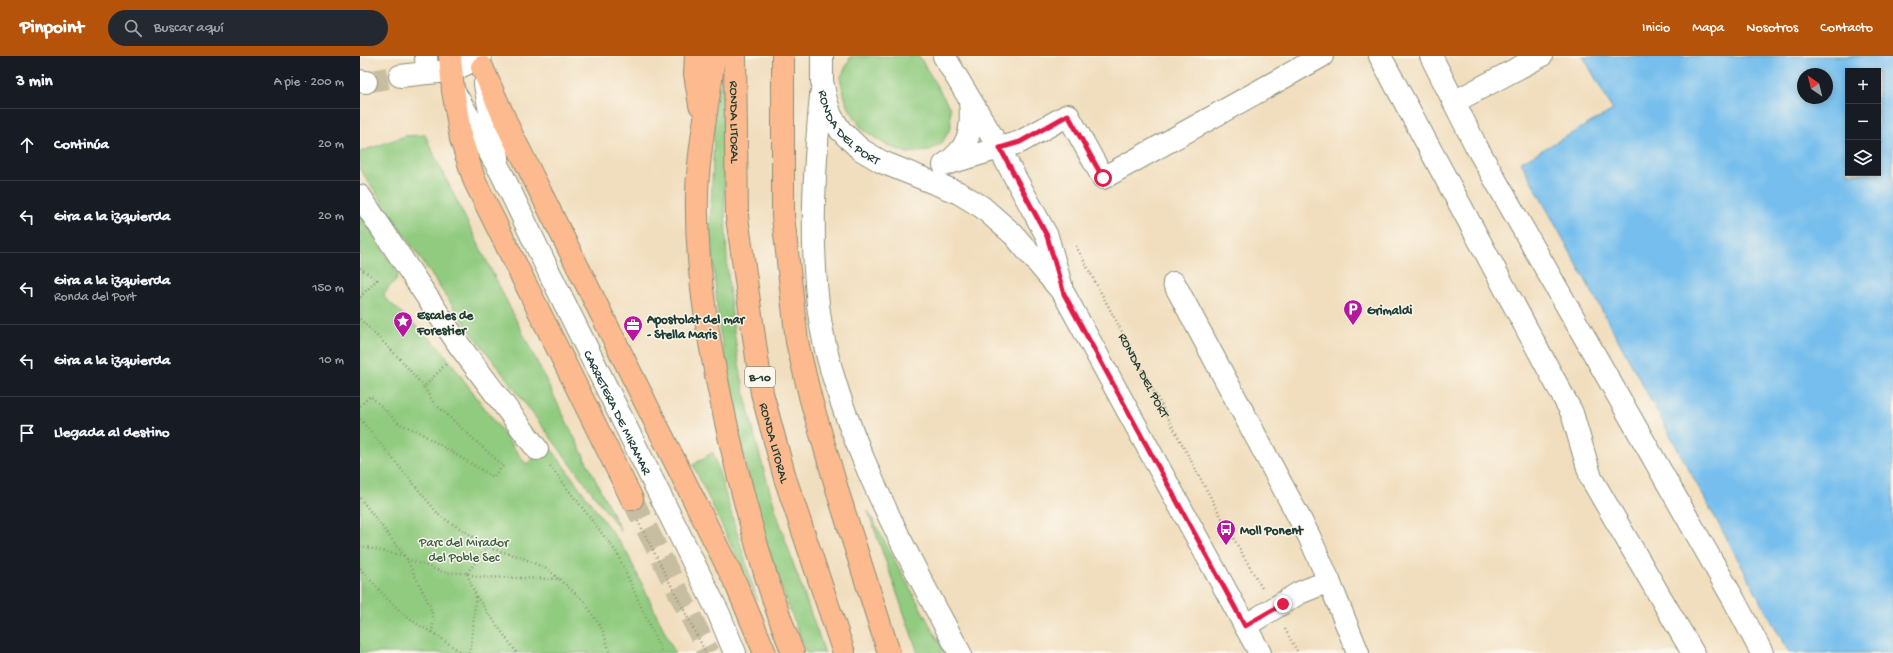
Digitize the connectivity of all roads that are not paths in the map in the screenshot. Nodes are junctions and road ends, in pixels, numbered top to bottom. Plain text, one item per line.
1 (696, 56) edge
2 (714, 56) edge
3 (735, 56) edge
4 (783, 56) edge
5 (944, 56) edge
6 (1322, 56) edge
7 (1380, 56) edge
8 (1431, 56) edge
9 (1541, 56) edge
10 (481, 60) edge
11 (823, 64) edge
12 (426, 65) edge
13 (452, 72) edge
14 (400, 76) tunnel mouth
15 (970, 99) junction
16 (1454, 102) junction
17 (703, 124) junction
18 (1000, 148) junction
19 (946, 164) junction
20 (904, 171) junction
21 (501, 172) junction
22 (360, 196) edge
23 (1174, 283) dead end
24 (1064, 294) junction
25 (537, 449) road end
26 (632, 499) tunnel mouth
27 (1330, 581) junction
28 (1245, 626) junction
29 (735, 653) edge
30 (764, 653) edge
31 (793, 653) edge
32 (844, 653) edge
33 (889, 653) edge
34 (960, 653) edge
35 (1260, 653) edge
36 (1358, 653) edge
37 (1693, 653) edge
38 (1762, 653) edge

1 - 17 highway
2 - 17 highway
3 - 32 highway, RONDA LITORAL / B-10
4 - 33 highway
5 - 15 street, RONDA DEL PORT
6 - 18 street
7 - 37 street
8 - 16 street
9 - 16 street
10 - 13 street
10 - 21 street, CARRETERA DE MIRAMAR
10 - 30 highway
11 - 20 street, RONDA DEL PORT
11 - 34 street
12 - 13 street
12 - 14 street
13 - 21 street, CARRETERA DE MIRAMAR
13 - 26 highway
15 - 18 street, RONDA DEL PORT
15 - 19 street, RONDA DEL PORT
16 - 38 street
17 - 31 highway
18 - 19 street, RONDA DEL PORT
18 - 24 street, RONDA DEL PORT
19 - 20 street, RONDA DEL PORT
20 - 24 street, RONDA DEL PORT
21 - 29 street, CARRETERA DE MIRAMAR
22 - 25 street
23 - 27 street
24 - 28 street, RONDA DEL PORT
27 - 28 street
27 - 36 street
28 - 35 street, RONDA DEL PORT

